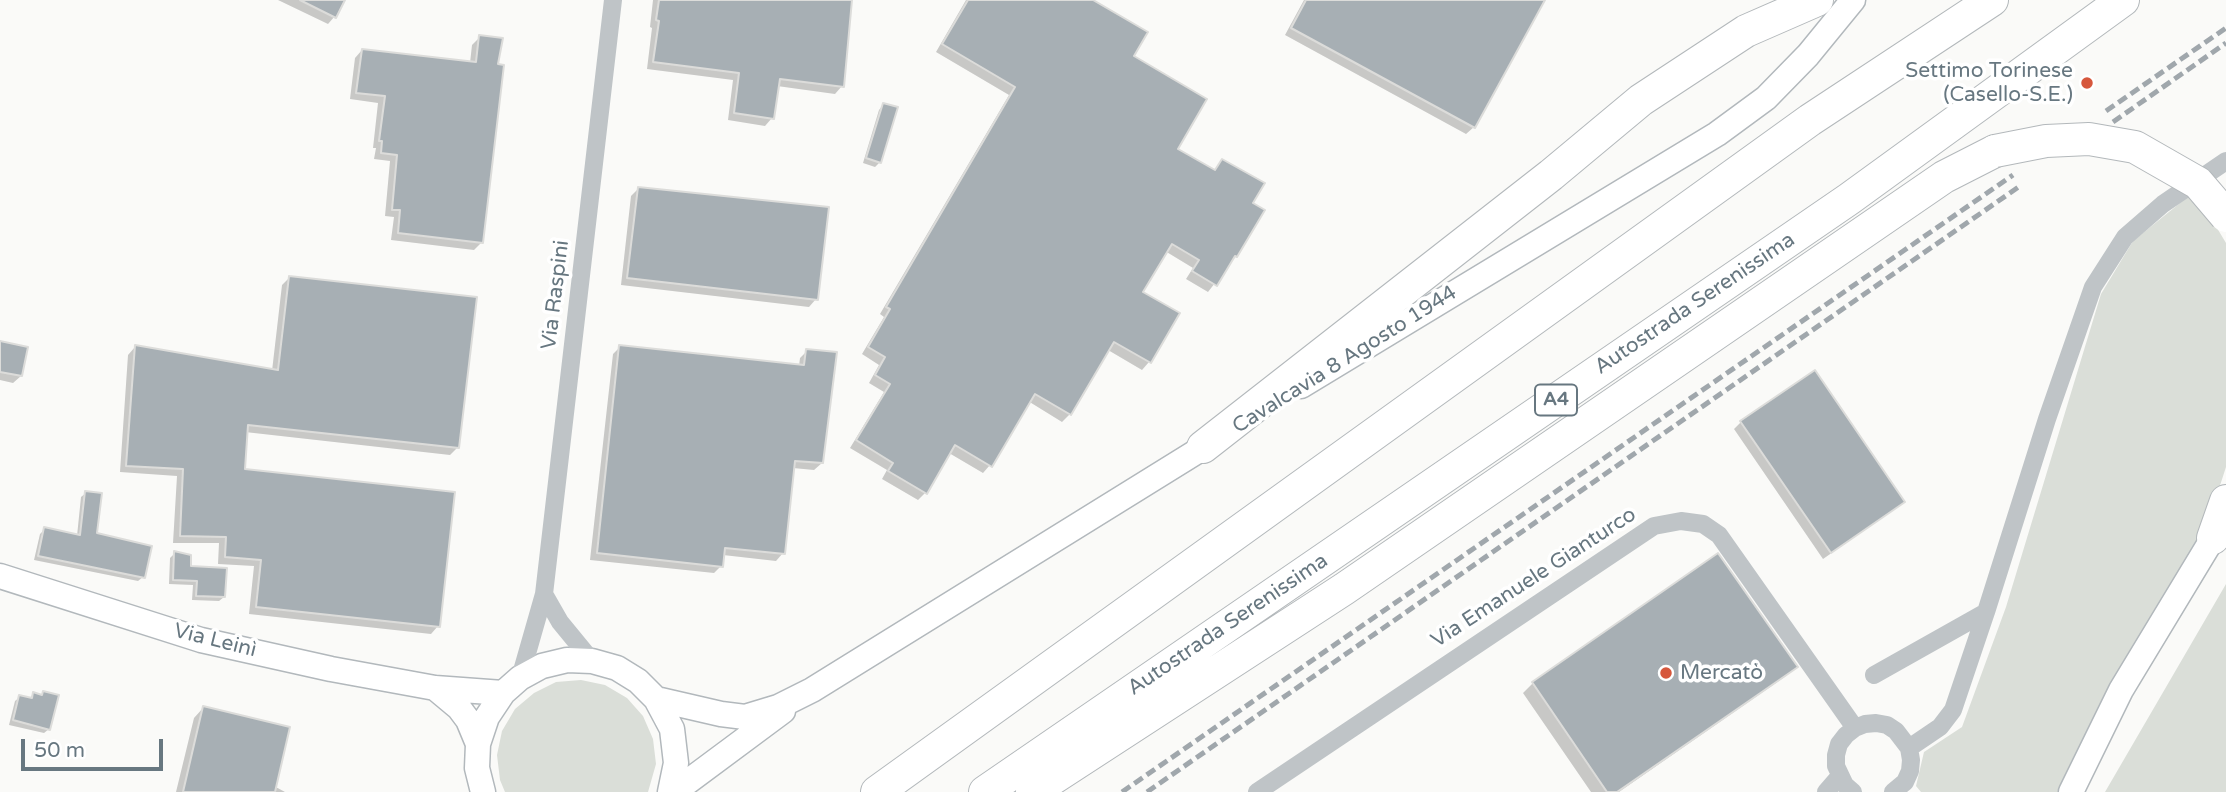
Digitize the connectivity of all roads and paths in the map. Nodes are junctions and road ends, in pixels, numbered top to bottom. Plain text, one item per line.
1 (612, 0) edge
2 (1817, 0) edge
3 (1853, 0) edge
4 (1992, 0) edge
5 (2123, 0) edge
6 (2226, 162) edge
7 (2226, 216) edge
8 (1203, 447) junction
9 (2226, 501) edge
10 (2219, 527) edge
11 (0, 576) edge
12 (544, 594) junction
13 (1986, 612) junction
14 (592, 661) junction
15 (1874, 675) dead end
16 (512, 685) junction
17 (435, 688) junction
18 (812, 690) junction
19 (656, 699) junction
20 (1855, 728) junction
21 (478, 744) junction
22 (1909, 748) junction
23 (1839, 777) junction
24 (1896, 791) edge
25 (483, 792) edge
26 (672, 792) edge
27 (877, 792) edge
28 (985, 792) edge
29 (1032, 792) edge
30 (1257, 792) edge
31 (1826, 792) edge
32 (1852, 792) edge
33 (2071, 792) edge

1 - 12 street, Via Raspini
2 - 8 highway
3 - 8 main road, Cavalcavia 8 Agosto 1944
4 - 27 highway
5 - 28 highway, Autostrada Serenissima / A4
6 - 13 street
7 - 29 highway, bridge
8 - 18 main road, Cavalcavia 8 Agosto 1944
9 - 10 highway
10 - 33 main road
11 - 17 main road, Via Leinì
12 - 14 street
12 - 16 street, Via Raspini
13 - 15 street
13 - 22 street
14 - 16 main road
14 - 19 main road
16 - 17 main road, Via Leinì
16 - 21 main road
17 - 21 main road
18 - 19 main road, Cavalcavia 8 Agosto 1944
18 - 26 main road, Cavalcavia 8 Agosto 1944
19 - 26 main road
20 - 22 street
20 - 23 street
20 - 30 street, Via Emanuele Gianturco
21 - 25 main road
22 - 24 street
23 - 31 street
23 - 32 street

